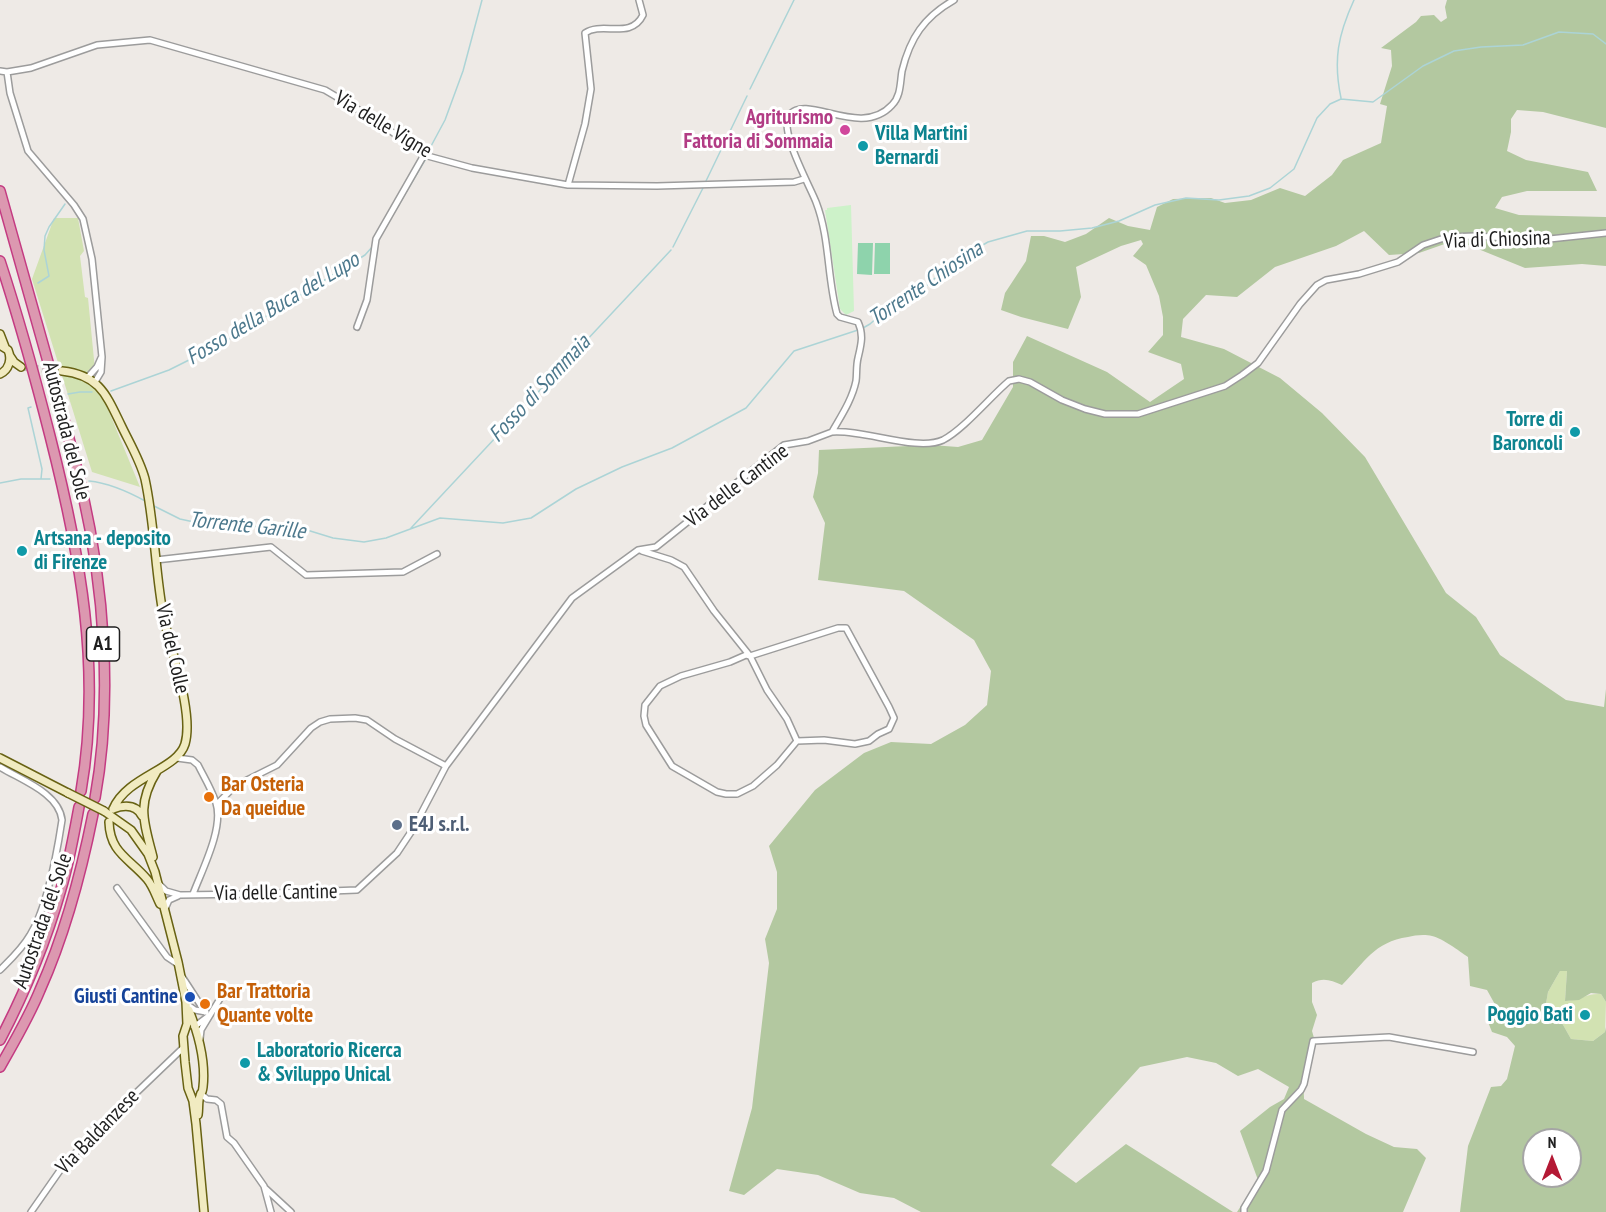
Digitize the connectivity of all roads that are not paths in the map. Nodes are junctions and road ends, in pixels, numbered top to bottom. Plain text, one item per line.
1 (639, 0) edge
2 (954, 0) edge
3 (3, 72) edge
4 (424, 155) junction
5 (804, 179) junction
6 (567, 185) junction
7 (0, 191) edge
8 (0, 213) edge
9 (1606, 233) edge
10 (0, 261) edge
11 (35, 318) junction
12 (357, 327) dead end
13 (0, 334) edge
14 (5, 349) edge
15 (102, 357) junction
16 (62, 371) tunnel mouth
17 (2, 373) edge
18 (88, 377) junction
19 (95, 382) junction
20 (832, 432) junction
21 (638, 550) junction
22 (437, 554) dead end
23 (156, 560) junction
24 (750, 656) junction
25 (797, 741) junction
26 (0, 758) edge
27 (177, 758) junction
28 (447, 766) junction
29 (0, 767) edge
30 (159, 769) junction
31 (81, 791) dead end
32 (96, 798) dead end
33 (217, 804) junction
34 (79, 807) dead end
35 (93, 814) dead end
36 (143, 818) junction
37 (109, 822) dead end
38 (157, 878) junction
39 (117, 888) dead end
40 (194, 894) junction
41 (180, 895) junction
42 (165, 911) junction
43 (2, 965) edge
44 (179, 965) junction
45 (182, 976) junction
46 (226, 994) dead end
47 (187, 1004) junction
48 (205, 1012) junction
49 (214, 1012) junction
50 (194, 1027) junction
51 (185, 1029) junction
52 (0, 1040) edge
53 (200, 1043) junction
54 (184, 1047) junction
55 (1473, 1052) dead end
56 (172, 1059) junction
57 (185, 1062) junction
58 (0, 1068) edge
59 (189, 1090) junction
60 (201, 1094) junction
61 (210, 1099) junction
62 (198, 1113) junction
63 (196, 1124) junction
64 (264, 1186) junction
65 (31, 1212) edge
66 (204, 1212) edge
67 (271, 1212) edge
68 (291, 1212) edge
69 (1244, 1212) edge

1 - 6 street
2 - 5 street
3 - 4 street, Via delle Vigne
3 - 15 street
4 - 6 street, Via delle Vigne
4 - 12 street
5 - 6 street, Via delle Vigne
5 - 20 street
7 - 11 highway, Autostrada del Sole / A1
8 - 11 highway, Autostrada del Sole / A1
9 - 20 street, Via di Chiosina
10 - 31 highway, Autostrada del Sole / A1
11 - 32 highway, Autostrada del Sole / A1
13 - 14 main road
14 - 17 main road
14 - 17 main road
15 - 18 street
15 - 19 street
16 - 18 main road
18 - 19 main road, Via del Colle
19 - 23 main road, Via del Colle
20 - 21 street, Via delle Cantine
21 - 24 street
21 - 28 street, Via delle Cantine
22 - 23 street
23 - 27 main road, Via del Colle
24 - 25 street
24 - 25 street
24 - 25 street
26 - 38 main road, bridge
27 - 30 main road
27 - 33 street
28 - 33 street
28 - 40 street, Via delle Cantine
29 - 43 street
30 - 36 main road
30 - 36 main road
33 - 40 street
34 - 52 highway, Autostrada del Sole
35 - 58 highway, Autostrada del Sole
36 - 38 main road
37 - 42 main road
38 - 41 street
38 - 42 main road
39 - 44 street
40 - 41 street, Via delle Cantine
41 - 42 street
42 - 44 main road
44 - 45 main road
45 - 47 main road
45 - 48 street
46 - 49 street
47 - 48 street
47 - 50 main road
47 - 51 main road
48 - 49 street
49 - 50 street
49 - 53 street
50 - 51 main road
50 - 53 main road
51 - 54 main road
53 - 60 main road
54 - 56 street, Via Baldanzese
54 - 57 main road
55 - 69 street
56 - 57 street
56 - 65 street, Via Baldanzese
57 - 59 main road
59 - 60 main road
59 - 63 main road
60 - 61 street
60 - 62 main road
61 - 62 street
61 - 64 street
62 - 63 main road
63 - 66 main road
64 - 67 street
64 - 68 street

